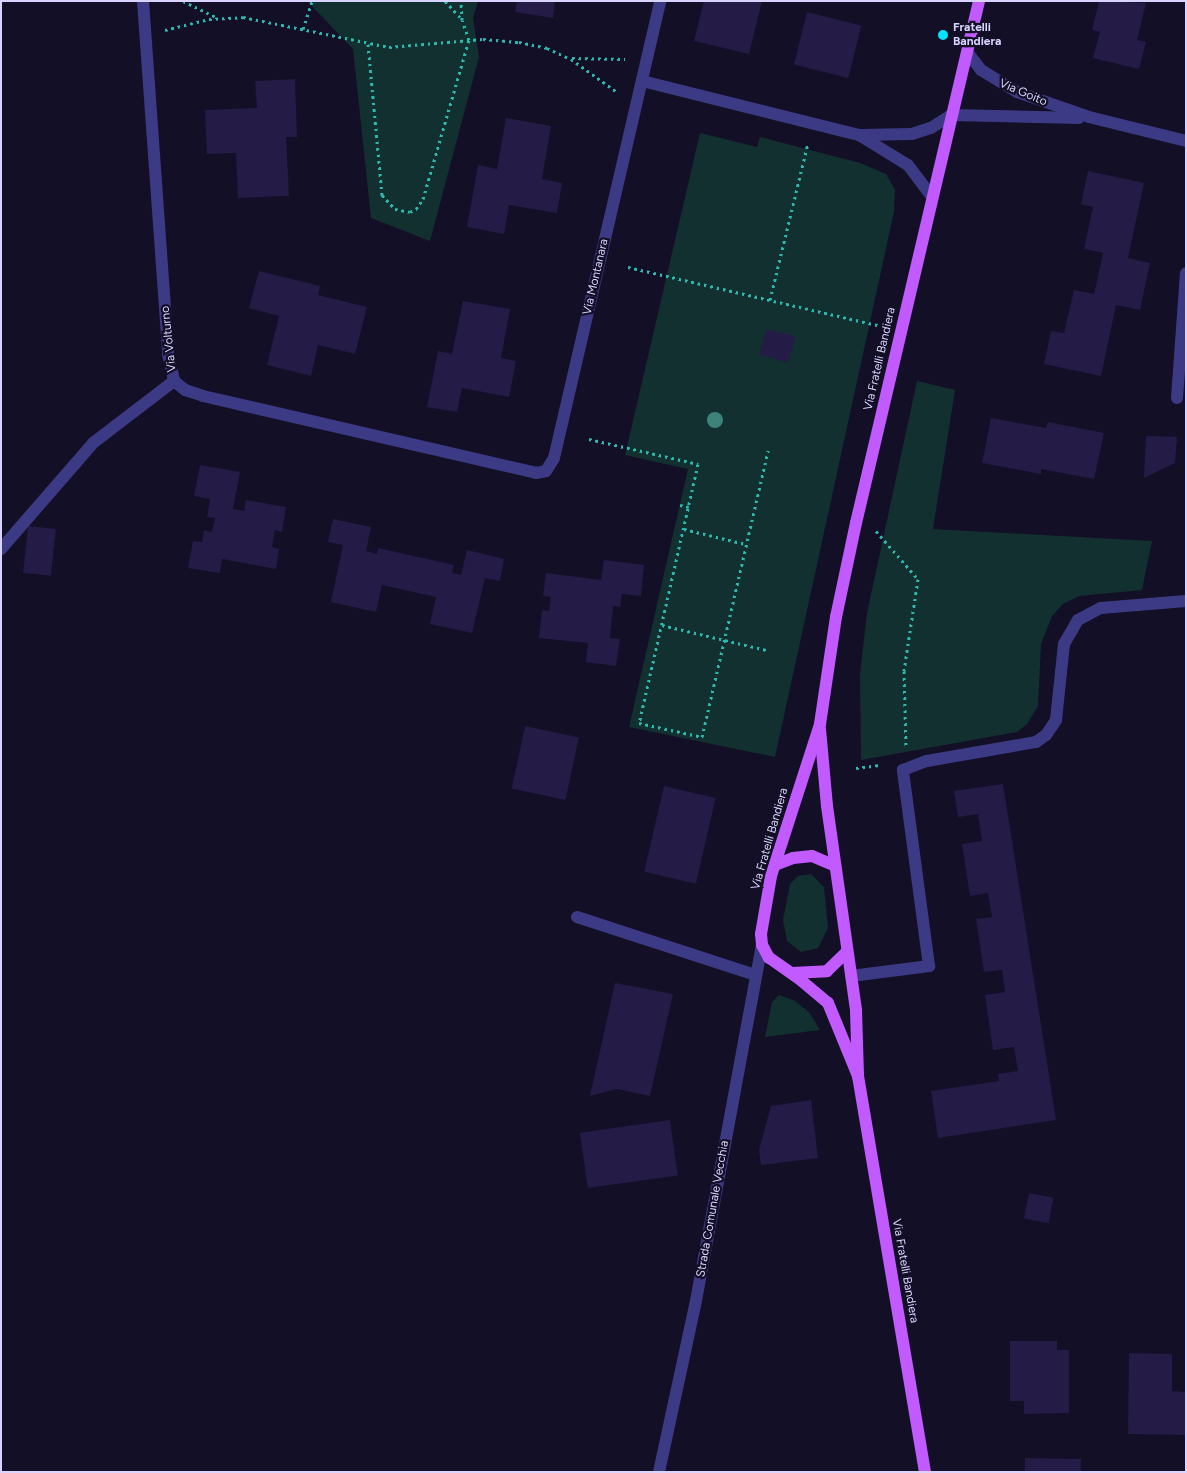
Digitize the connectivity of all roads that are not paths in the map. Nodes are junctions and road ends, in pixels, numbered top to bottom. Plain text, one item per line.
1 (143, 1) edge
2 (660, 1) edge
3 (979, 1) edge
4 (967, 52) junction
5 (642, 81) junction
6 (952, 115) junction
7 (1089, 117) junction
8 (860, 135) junction
9 (1186, 140) edge
10 (932, 197) junction
11 (1186, 272) edge
12 (174, 381) junction
13 (1176, 398) dead end
14 (546, 470) joint
15 (1, 549) edge
16 (1186, 601) edge
17 (820, 724) junction
18 (774, 865) junction
19 (835, 866) junction
20 (577, 916) dead end
21 (762, 945) junction
22 (847, 952) junction
23 (791, 973) junction
24 (756, 975) junction
25 (851, 976) junction
26 (858, 1076) junction
27 (659, 1472) edge
28 (926, 1472) edge

1 - 12 street, Via Volturno
2 - 5 street, Via Montanara
3 - 4 main road, Via Fratelli Bandiera
4 - 6 main road, Via Fratelli Bandiera
4 - 7 street, Via Goito
5 - 8 street
5 - 14 street, Via Montanara
6 - 7 street, Via Goito
6 - 8 street
6 - 10 main road, Via Fratelli Bandiera
7 - 9 street, Via Goito
8 - 10 street
10 - 17 main road, Via Fratelli Bandiera
11 - 13 street
12 - 14 street, Via Volturno
12 - 15 street
16 - 25 street
17 - 18 main road, Via Fratelli Bandiera
17 - 19 main road, Via Fratelli Bandiera
18 - 19 main road
18 - 21 main road, Via Fratelli Bandiera
19 - 22 main road, Via Fratelli Bandiera
20 - 24 street
21 - 23 main road, Via Fratelli Bandiera
21 - 24 street, Strada Comunale Vecchia
22 - 23 main road
22 - 25 main road, Via Fratelli Bandiera
23 - 26 main road, Via Fratelli Bandiera
24 - 27 street, Strada Comunale Vecchia
25 - 26 main road, Via Fratelli Bandiera
26 - 28 main road, Via Fratelli Bandiera

